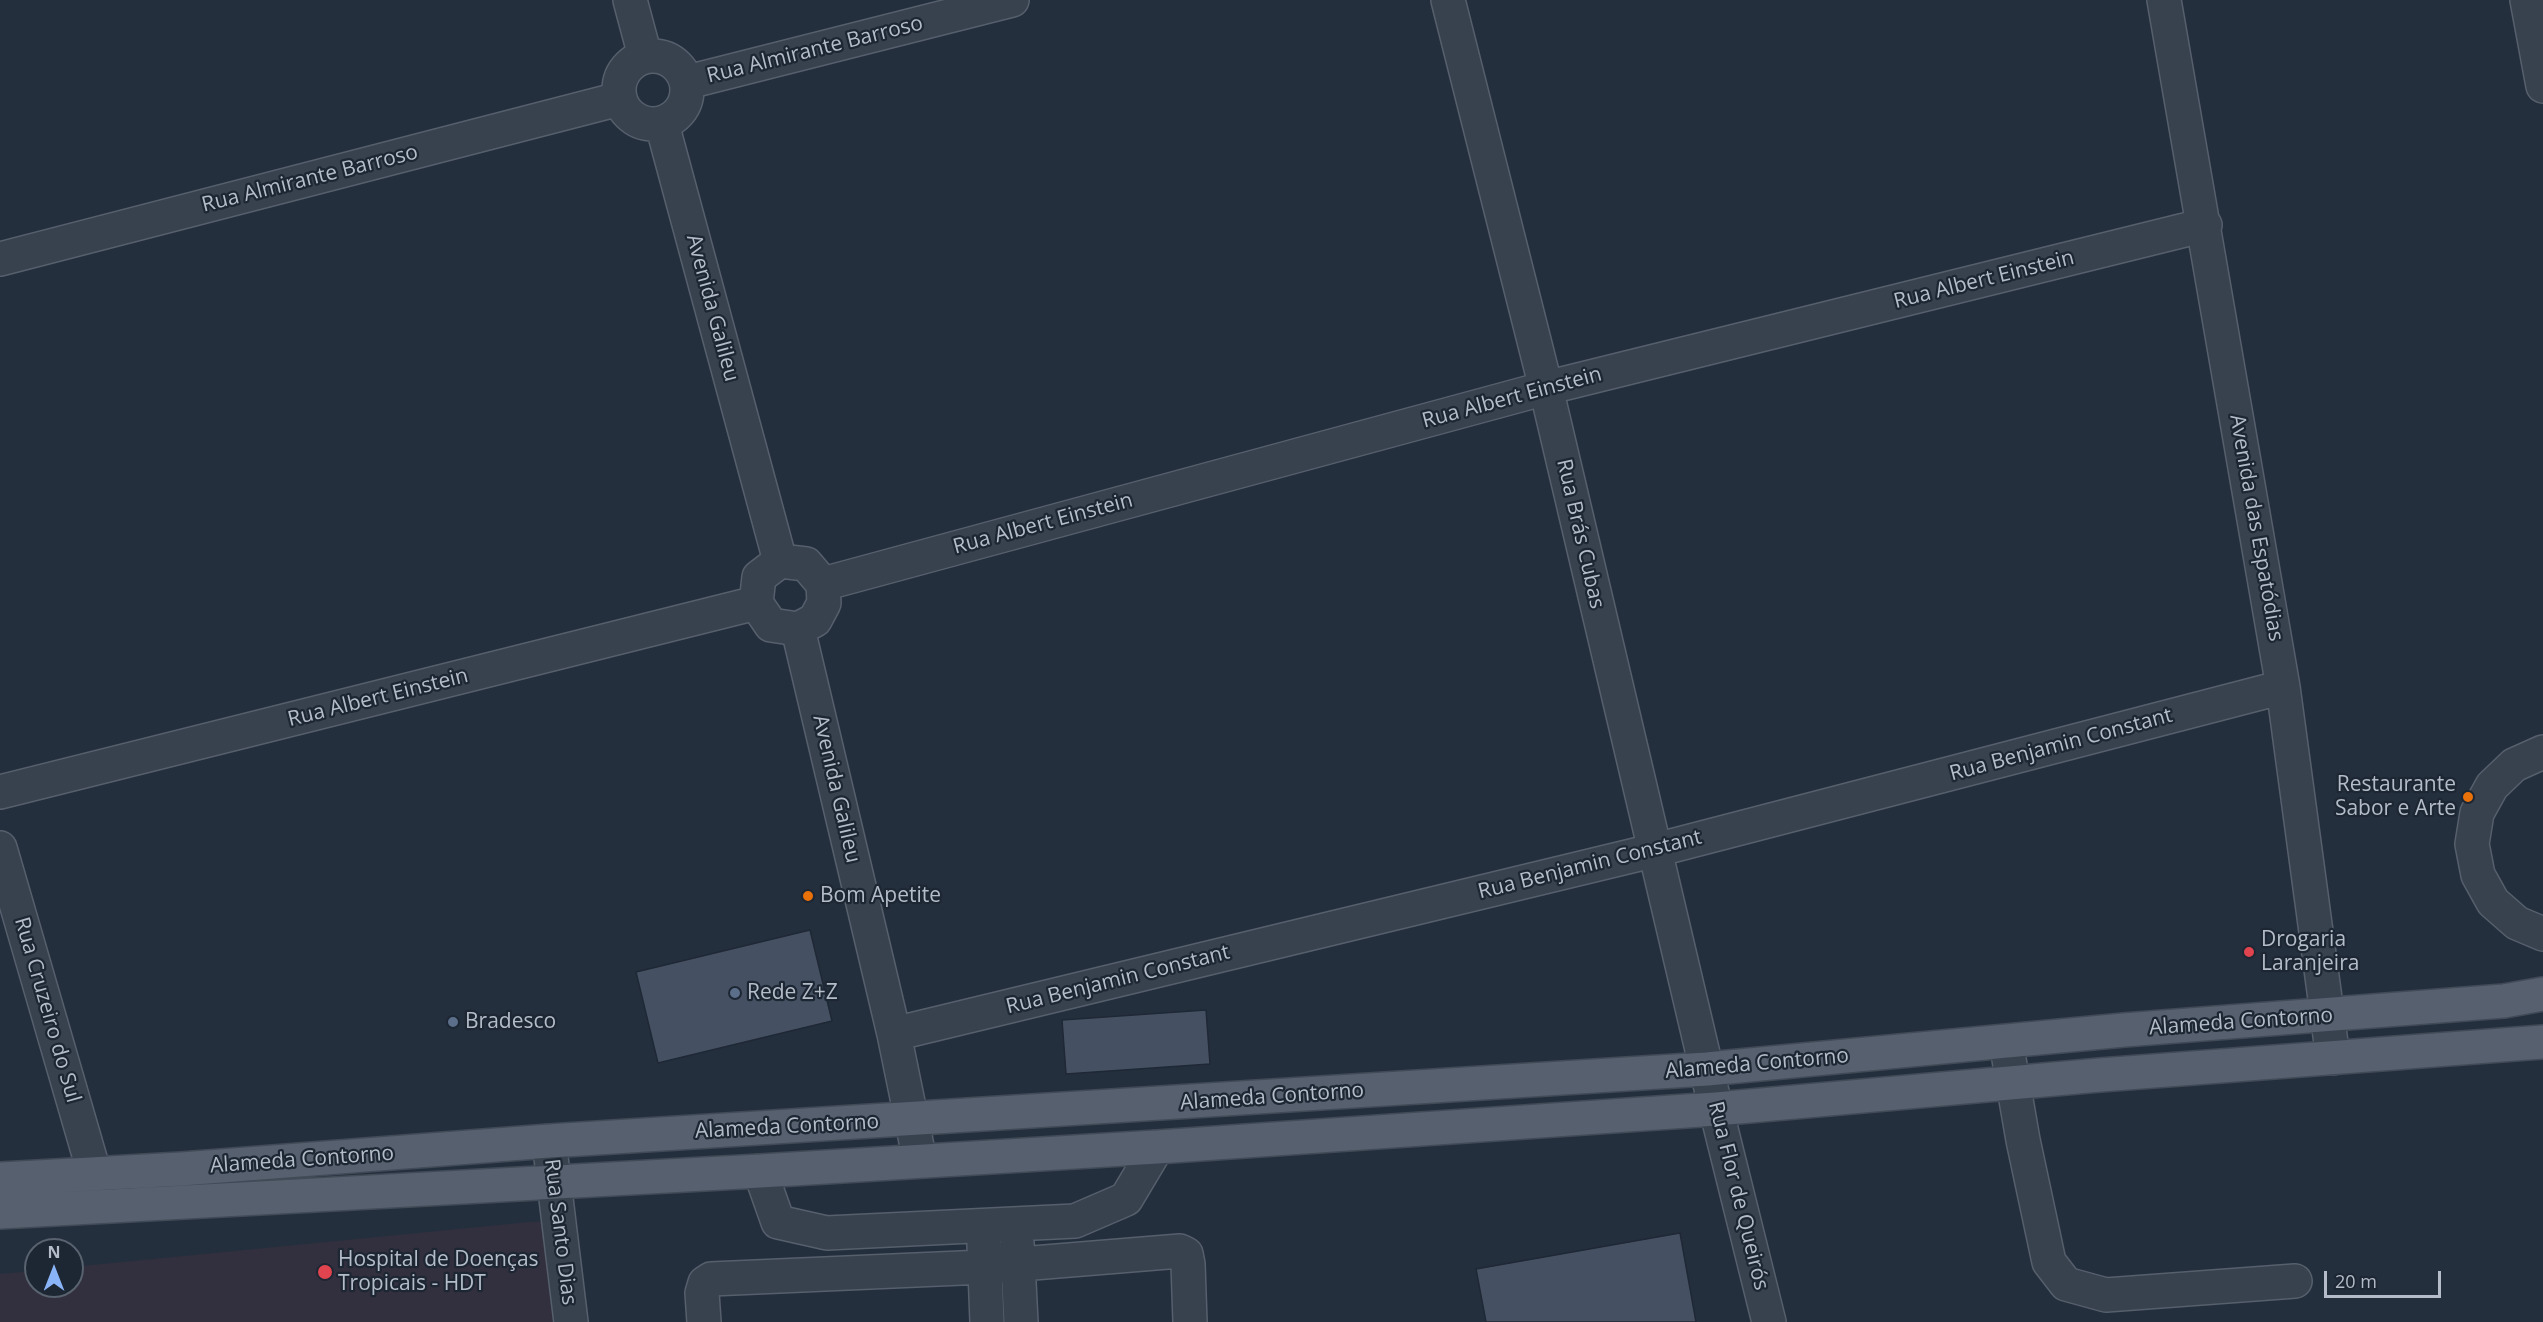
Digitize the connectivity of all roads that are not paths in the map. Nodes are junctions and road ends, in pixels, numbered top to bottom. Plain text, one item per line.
1 (630, 0) edge
2 (1012, 0) edge
3 (1448, 0) edge
4 (2164, 0) edge
5 (2527, 0) edge
6 (645, 56) junction
7 (688, 82) junction
8 (2543, 86) edge
9 (619, 99) junction
10 (662, 124) junction
11 (2205, 225) junction
12 (0, 259) edge
13 (1546, 388) junction
14 (780, 561) junction
15 (823, 584) junction
16 (756, 603) junction
17 (798, 629) junction
18 (2283, 687) junction
19 (2543, 752) edge
20 (0, 792) edge
21 (0, 848) edge
22 (1656, 850) junction
23 (2543, 934) edge
24 (2543, 994) edge
25 (2327, 1016) junction
26 (894, 1034) junction
27 (2007, 1042) junction
28 (2543, 1042) edge
29 (2333, 1058) junction
30 (1707, 1069) junction
31 (2013, 1083) junction
32 (1716, 1109) junction
33 (912, 1120) junction
34 (549, 1141) junction
35 (1157, 1147) junction
36 (920, 1161) junction
37 (760, 1171) junction
38 (94, 1172) junction
39 (0, 1179) edge
40 (553, 1182) junction
41 (0, 1212) edge
42 (984, 1224) junction
43 (1017, 1224) junction
44 (1017, 1265) junction
45 (984, 1267) junction
46 (2295, 1281) dead end
47 (571, 1322) edge
48 (704, 1322) edge
49 (987, 1322) edge
50 (1021, 1322) edge
51 (1190, 1322) edge
52 (1769, 1322) edge

1 - 6 street
2 - 7 street, Rua Almirante Barroso
3 - 13 street, Rua Brás Cubas
4 - 11 street, Avenida das Espatódias
5 - 8 street
6 - 7 street
6 - 9 street
7 - 10 street
9 - 10 street
9 - 12 street, Rua Almirante Barroso
10 - 14 street, Avenida Galileu
11 - 13 street, Rua Albert Einstein
11 - 18 street, Avenida das Espatódias
13 - 15 street, Rua Albert Einstein
13 - 22 street, Rua Brás Cubas
14 - 15 street
14 - 16 street
15 - 17 street
16 - 17 street
16 - 20 street, Rua Albert Einstein
17 - 26 street, Avenida Galileu
18 - 22 street, Rua Benjamin Constant
18 - 25 street, Avenida das Espatódias
19 - 23 street
21 - 38 street, Rua Cruzeiro do Sul
22 - 26 street, Rua Benjamin Constant
22 - 30 street, Rua Brás Cubas
24 - 25 main road, Alameda Contorno
25 - 27 main road, Alameda Contorno
25 - 29 street, Avenida das Espatódias
26 - 33 street, Avenida Galileu
27 - 30 main road, Alameda Contorno
27 - 31 street
28 - 29 main road, Alameda Contorno
29 - 31 main road, Alameda Contorno
30 - 32 street, Rua Flor de Queirós
30 - 33 main road, Alameda Contorno
31 - 32 main road, Alameda Contorno
31 - 46 street
32 - 35 main road, Alameda Contorno
32 - 52 street, Rua Flor de Queirós
33 - 34 main road, Alameda Contorno
33 - 36 street, Avenida Galileu
34 - 38 main road, Alameda Contorno
34 - 40 street, Rua Santo Dias
35 - 36 main road, Alameda Contorno
35 - 43 street
36 - 37 main road, Alameda Contorno
37 - 40 main road, Alameda Contorno
37 - 42 street
38 - 39 main road, Alameda Contorno
40 - 41 main road, Alameda Contorno
40 - 47 street, Rua Santo Dias
42 - 43 street
42 - 45 street
43 - 44 street
44 - 45 street
44 - 50 street
44 - 51 street
45 - 48 street
45 - 49 street

